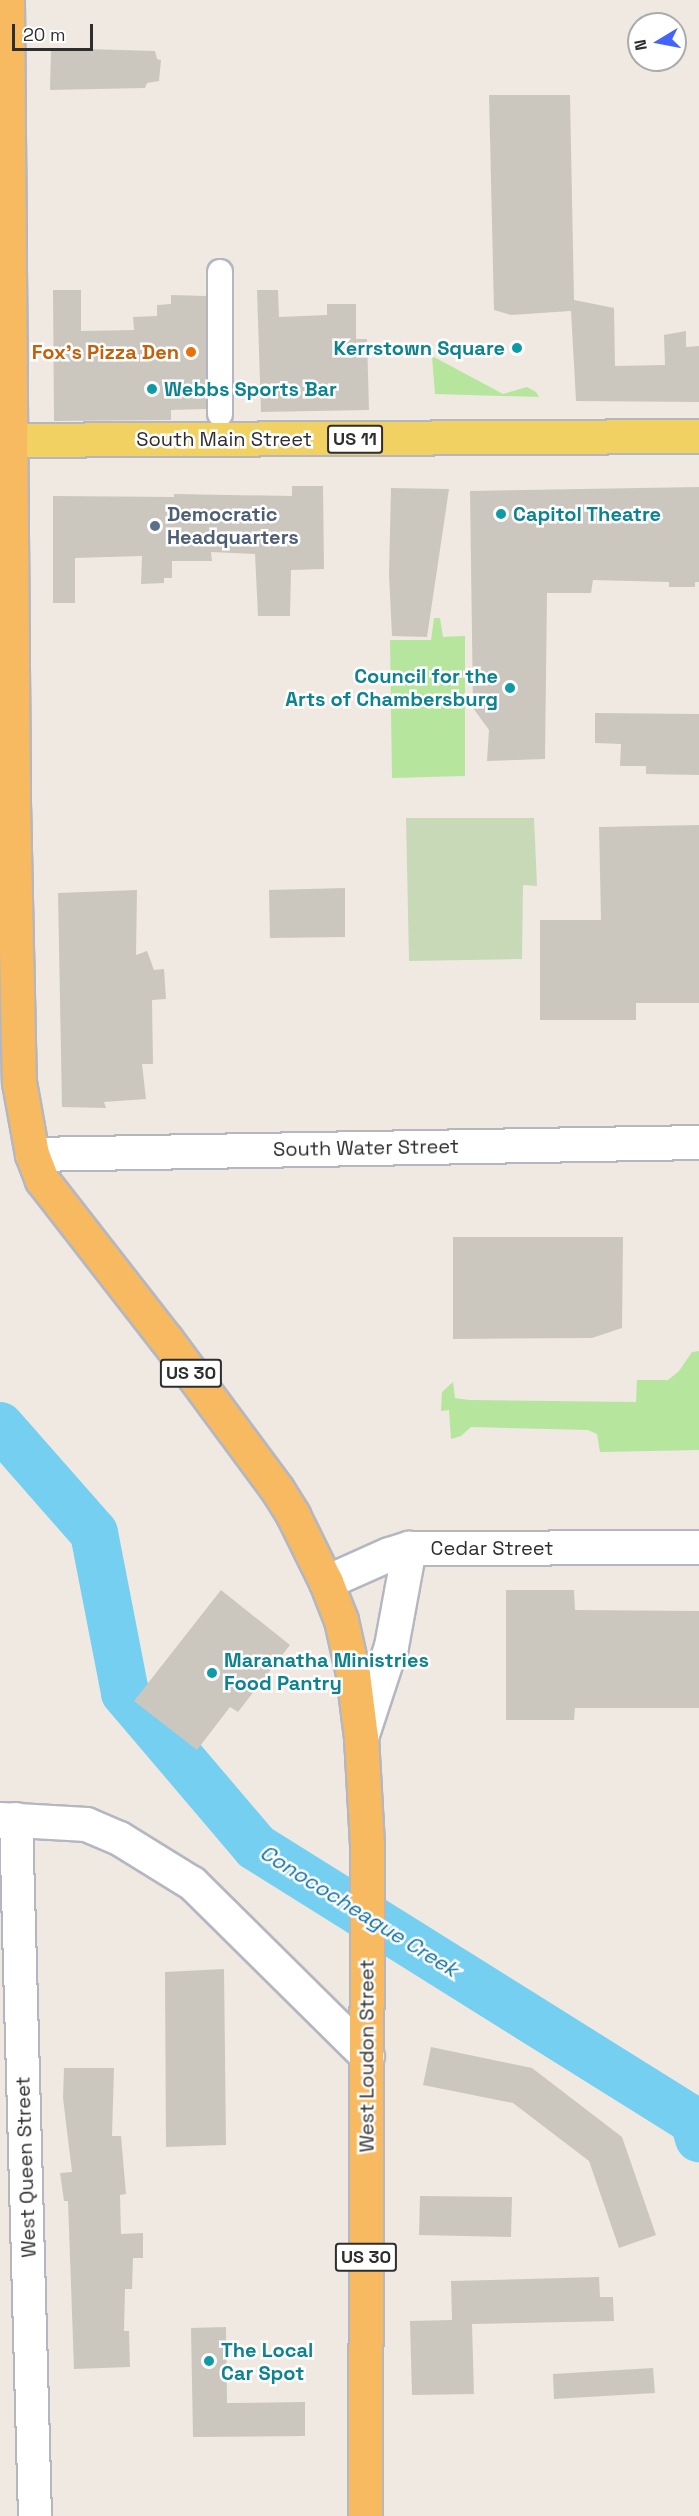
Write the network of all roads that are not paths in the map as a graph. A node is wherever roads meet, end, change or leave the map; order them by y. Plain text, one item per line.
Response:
1 (7, 0) edge
2 (220, 272) dead end
3 (220, 414) dead end
4 (699, 436) edge
5 (6, 440) edge
6 (699, 1142) edge
7 (32, 1154) junction
8 (699, 1547) edge
9 (409, 1548) junction
10 (326, 1582) junction
11 (361, 1737) junction
12 (8, 1819) edge
13 (367, 2056) junction
14 (35, 2516) edge
15 (365, 2516) edge

1 - 5 highway, US 30
2 - 3 street
4 - 5 main road, South Main Street / US 11
5 - 7 highway, US 30
6 - 7 street, South Water Street
7 - 10 highway, West Loudon Street / US 30
8 - 9 street, Cedar Street
9 - 10 street
9 - 11 street, Cedar Street
10 - 11 highway, West Loudon Street / US 30
11 - 13 highway, West Loudon Street / US 30
12 - 13 street
12 - 14 street, West Queen Street
13 - 15 highway, West Loudon Street / US 30

